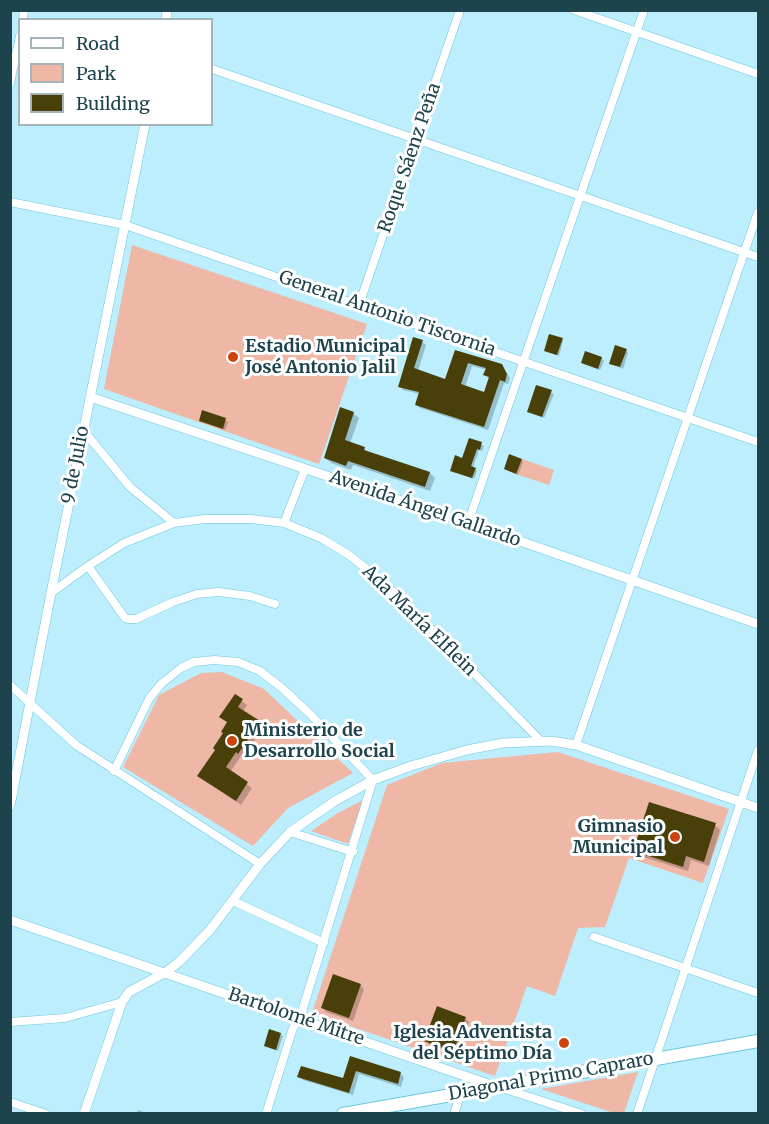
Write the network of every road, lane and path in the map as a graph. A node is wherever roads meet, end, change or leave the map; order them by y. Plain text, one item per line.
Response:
1 (460, 10) edge
2 (574, 10) edge
3 (644, 10) edge
4 (636, 32) junction
5 (18, 45) edge
6 (213, 69) edge
7 (759, 74) edge
8 (10, 83) edge
9 (145, 126) edge
10 (416, 140) junction
11 (580, 196) junction
12 (10, 202) edge
13 (759, 212) edge
14 (125, 225) junction
15 (745, 252) junction
16 (759, 257) edge
17 (359, 305) junction
18 (524, 361) junction
19 (90, 397) junction
20 (688, 417) junction
21 (83, 430) junction
22 (759, 442) edge
23 (305, 469) junction
24 (174, 523) junction
25 (284, 523) junction
26 (468, 523) junction
27 (88, 566) junction
28 (633, 580) junction
29 (51, 593) junction
30 (275, 604) dead end
31 (759, 624) edge
32 (10, 685) edge
33 (30, 703) junction
34 (541, 741) junction
35 (576, 745) junction
36 (759, 750) edge
37 (114, 771) junction
38 (373, 780) junction
39 (741, 802) junction
40 (10, 806) edge
41 (759, 808) edge
42 (290, 832) junction
43 (353, 852) junction
44 (260, 864) junction
45 (232, 901) junction
46 (10, 920) edge
47 (594, 937) dead end
48 (324, 942) junction
49 (685, 968) junction
50 (166, 972) junction
51 (759, 993) edge
52 (122, 1002) junction
53 (300, 1018) junction
54 (10, 1022) edge
55 (759, 1041) edge
56 (656, 1059) junction
57 (497, 1086) junction
58 (461, 1093) junction
59 (10, 1102) edge
60 (46, 1113) edge
61 (84, 1113) edge
62 (266, 1113) edge
63 (343, 1113) edge
64 (454, 1113) edge
65 (582, 1113) edge
66 (637, 1113) edge

1 - 10 street, Roque Sáenz Peña
2 - 4 street
3 - 4 street
4 - 7 street
4 - 11 street
5 - 8 street
6 - 10 street
9 - 14 street, 9 de Julio
10 - 11 street
10 - 17 street, Roque Sáenz Peña
11 - 15 street
11 - 18 street
12 - 14 street, General Antonio Tiscornia
13 - 15 street
14 - 17 street, General Antonio Tiscornia
14 - 19 street, 9 de Julio
15 - 16 street
15 - 20 street
17 - 18 street, General Antonio Tiscornia
18 - 20 street, General Antonio Tiscornia
18 - 26 street
19 - 21 street, 9 de Julio
19 - 23 street, Avenida Ángel Gallardo
20 - 22 street, General Antonio Tiscornia
20 - 28 street
21 - 24 street
21 - 29 street, 9 de Julio
23 - 25 street
23 - 26 street, Avenida Ángel Gallardo
24 - 25 street, Ada María Elflein
24 - 27 street, Ada María Elflein
25 - 34 street, Ada María Elflein
26 - 28 street, Avenida Ángel Gallardo
27 - 29 street, Ada María Elflein
27 - 30 street
28 - 31 street, Avenida Ángel Gallardo
28 - 35 street
29 - 33 street, 9 de Julio
32 - 33 street
33 - 37 street
33 - 40 street, 9 de Julio
34 - 35 street
34 - 38 street
35 - 39 street
36 - 39 street
37 - 38 street
37 - 44 street
38 - 42 street
38 - 43 street
39 - 41 street
39 - 49 street
42 - 43 street
42 - 44 street
43 - 48 street
44 - 45 street
45 - 48 street
45 - 50 street
46 - 50 street, Bartolomé Mitre
47 - 49 street
48 - 53 street
49 - 51 street
49 - 56 street
50 - 52 street
50 - 53 street, Bartolomé Mitre
52 - 54 street
52 - 61 street
53 - 57 street, Bartolomé Mitre
53 - 62 street
55 - 56 main road, Diagonal Primo Capraro
56 - 57 main road, Diagonal Primo Capraro
56 - 66 street
57 - 58 main road, Diagonal Primo Capraro
57 - 65 street, Bartolomé Mitre
58 - 63 main road, Diagonal Primo Capraro
58 - 64 street
59 - 60 street

